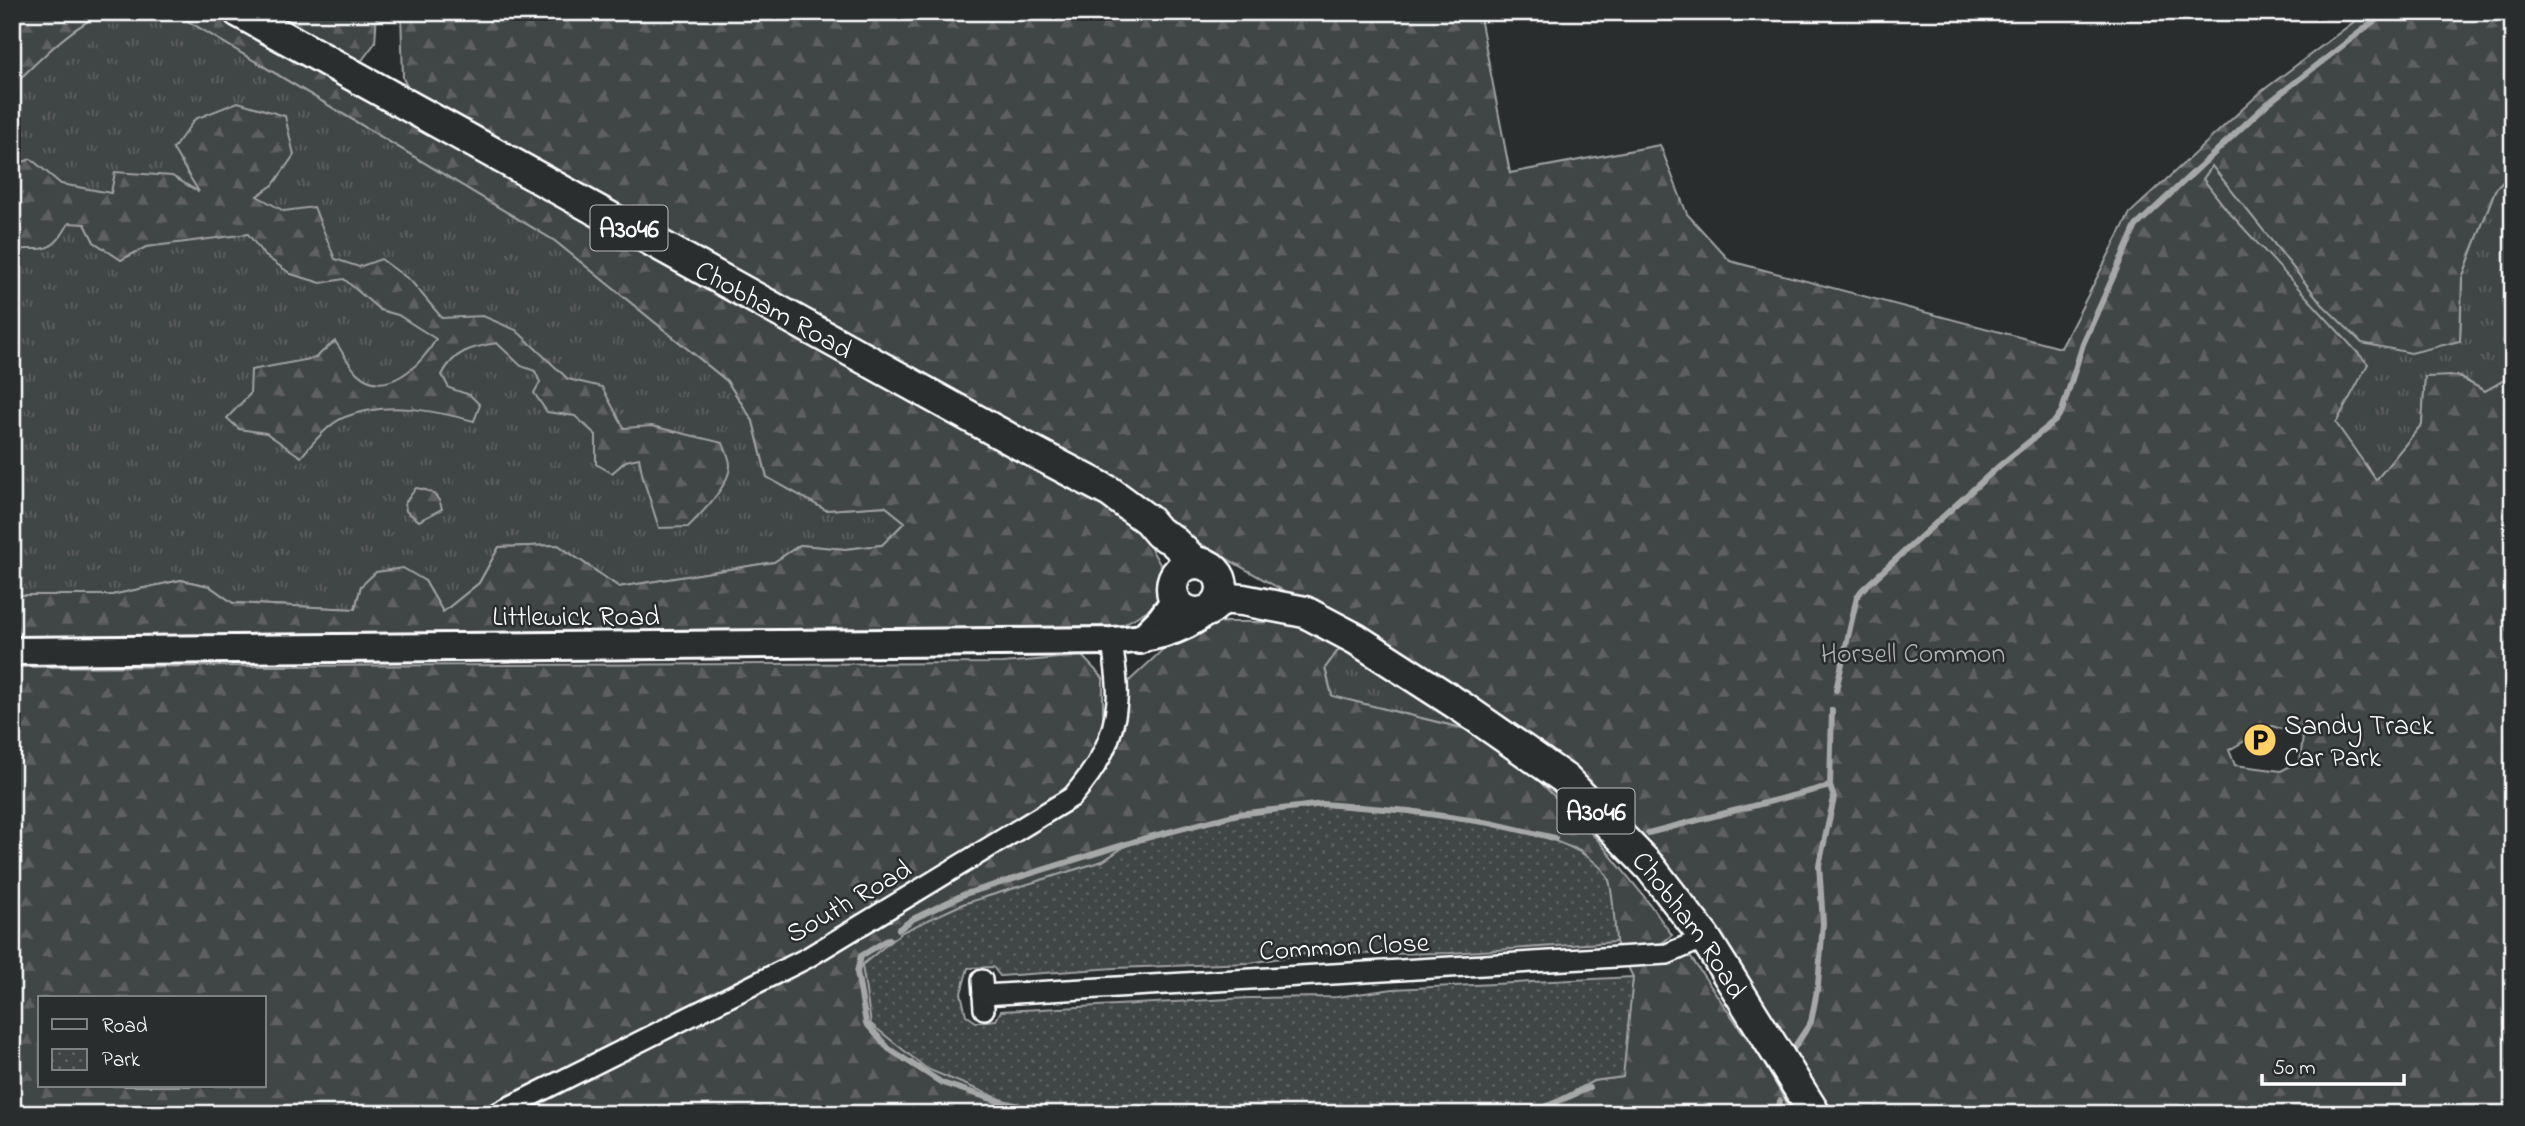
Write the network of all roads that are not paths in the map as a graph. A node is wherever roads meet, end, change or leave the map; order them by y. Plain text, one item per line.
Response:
1 (239, 12) edge
2 (1198, 588) junction
3 (1112, 641) junction
4 (12, 651) edge
5 (1705, 938) junction
6 (983, 995) dead end
7 (495, 1114) edge
8 (1815, 1114) edge

1 - 2 main road, Chobham Road / A3046
2 - 3 street, Littlewick Road
2 - 5 main road, Chobham Road / A3046
3 - 4 street, Littlewick Road
3 - 7 street, South Road
5 - 6 street, Common Close
5 - 8 main road, Chobham Road / A3046

